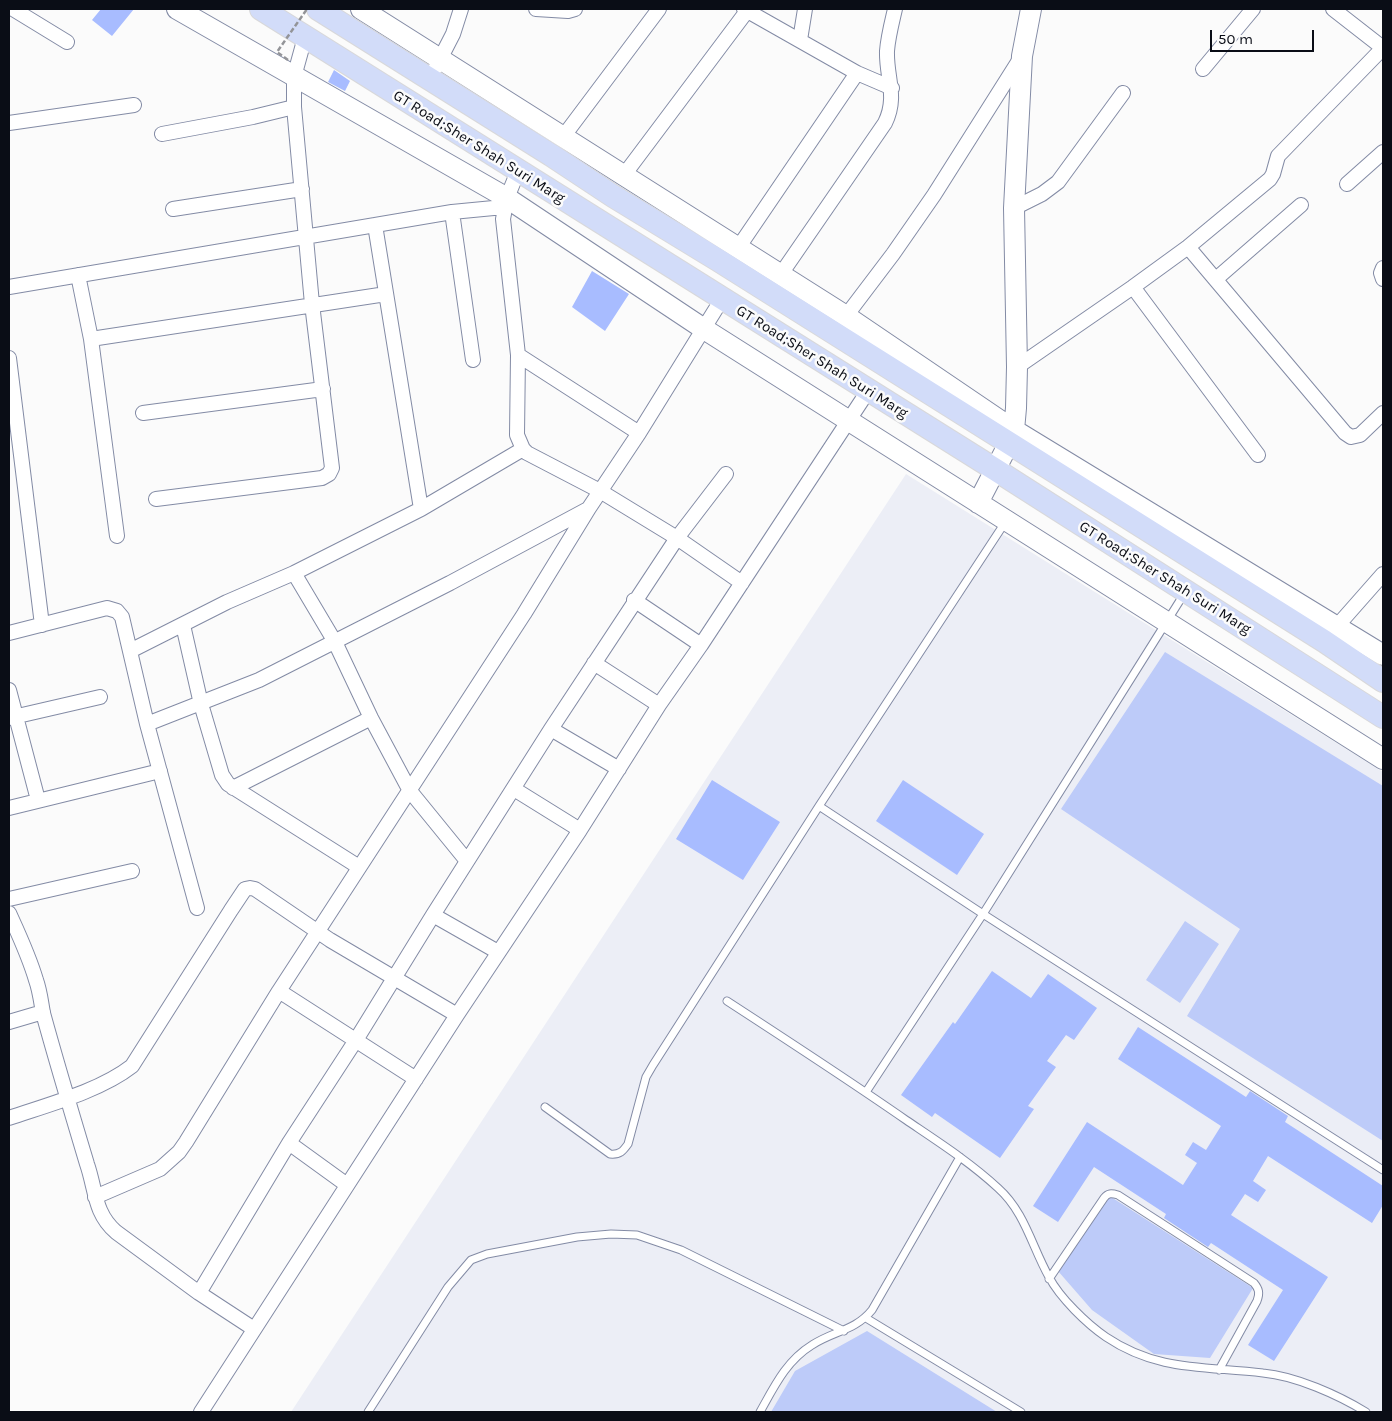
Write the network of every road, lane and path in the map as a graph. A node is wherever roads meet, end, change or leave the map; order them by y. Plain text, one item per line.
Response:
1 (13, 9) edge
2 (177, 9) edge
3 (261, 9) edge
4 (306, 9) edge
5 (318, 9) edge
6 (361, 9) edge
7 (461, 9) edge
8 (536, 9) edge
9 (574, 9) edge
10 (660, 9) edge
11 (805, 9) edge
12 (895, 9) edge
13 (1031, 9) edge
14 (1253, 9) edge
15 (1333, 9) edge
16 (746, 10) edge
17 (305, 37) junction
18 (800, 40) junction
19 (67, 42) dead end
20 (1383, 48) edge
21 (1022, 56) junction
22 (441, 59) junction
23 (291, 68) junction
24 (1203, 70) dead end
25 (857, 73) junction
26 (429, 78) junction
27 (892, 88) junction
28 (1123, 93) dead end
29 (134, 105) dead end
30 (294, 107) junction
31 (9, 123) edge
32 (162, 134) dead end
33 (563, 137) junction
34 (1383, 152) edge
35 (518, 171) junction
36 (624, 175) junction
37 (1347, 184) dead end
38 (302, 188) junction
39 (505, 202) junction
40 (1300, 205) dead end
41 (1014, 208) junction
42 (173, 209) dead end
43 (452, 212) junction
44 (374, 225) junction
45 (306, 237) junction
46 (1188, 247) junction
47 (738, 248) junction
48 (1383, 268) edge
49 (781, 274) junction
50 (78, 275) junction
51 (1216, 279) junction
52 (1383, 280) edge
53 (9, 287) edge
54 (1133, 287) junction
55 (386, 294) junction
56 (722, 299) junction
57 (312, 304) junction
58 (846, 316) junction
59 (704, 329) junction
60 (91, 339) junction
61 (518, 355) junction
62 (9, 358) edge
63 (473, 360) dead end
64 (1017, 368) junction
65 (324, 389) junction
66 (868, 391) junction
67 (1383, 412) edge
68 (143, 413) dead end
69 (849, 421) junction
70 (639, 433) junction
71 (1012, 436) junction
72 (522, 449) junction
73 (1258, 455) dead end
74 (996, 470) junction
75 (726, 474) dead end
76 (600, 491) junction
77 (156, 499) dead end
78 (978, 503) junction
79 (589, 508) junction
80 (421, 509) junction
81 (1006, 521) junction
82 (117, 536) dead end
83 (677, 538) junction
84 (294, 573) junction
85 (1383, 574) edge
86 (742, 583) junction
87 (1186, 591) junction
88 (634, 600) junction
89 (1166, 622) junction
90 (42, 625) junction
91 (183, 625) junction
92 (9, 633) edge
93 (1330, 634) junction
94 (335, 642) junction
95 (700, 645) junction
96 (130, 650) junction
97 (1383, 655) edge
98 (594, 663) junction
99 (1383, 681) edge
100 (9, 690) edge
101 (100, 697) dead end
102 (201, 704) junction
103 (658, 705) junction
104 (1383, 716) edge
105 (12, 718) edge
106 (371, 718) junction
107 (148, 724) junction
108 (551, 729) junction
109 (1383, 759) edge
110 (619, 769) junction
111 (160, 771) junction
112 (233, 788) junction
113 (514, 789) junction
114 (410, 790) junction
115 (38, 800) junction
116 (819, 806) junction
117 (9, 808) edge
118 (580, 830) junction
119 (467, 861) junction
120 (359, 867) junction
121 (132, 871) dead end
122 (9, 899) edge
123 (197, 908) dead end
124 (9, 913) edge
125 (983, 914) junction
126 (433, 915) junction
127 (318, 932) junction
128 (498, 952) junction
129 (395, 978) junction
130 (279, 992) junction
131 (727, 1001) dead end
132 (43, 1012) junction
133 (457, 1015) junction
134 (9, 1022) edge
135 (356, 1040) junction
136 (416, 1079) junction
137 (866, 1092) junction
138 (67, 1099) junction
139 (545, 1107) dead end
140 (9, 1118) edge
141 (289, 1144) junction
142 (960, 1157) junction
143 (1383, 1170) edge
144 (347, 1185) junction
145 (95, 1197) junction
146 (1049, 1279) junction
147 (199, 1293) junction
148 (866, 1318) junction
149 (254, 1329) junction
150 (844, 1330) junction
151 (1219, 1370) junction
152 (1356, 1410) edge
153 (202, 1412) edge
154 (368, 1412) edge
155 (760, 1412) edge
156 (1020, 1412) edge
157 (1366, 1412) edge

1 - 19 street
2 - 23 main road
3 - 17 main road, GT Road;Sher Shah Suri Marg
4 - 23 path, bridge
5 - 26 main road, GT Road;Sher Shah Suri Marg
6 - 22 main road
7 - 22 street
8 - 9 street
10 - 33 street
11 - 18 street
12 - 27 street
13 - 21 main road
14 - 24 street
15 - 20 street
16 - 18 street
16 - 36 street
17 - 23 street
17 - 35 main road, GT Road;Sher Shah Suri Marg
18 - 25 street
20 - 46 street
21 - 41 main road
21 - 58 street
22 - 26 street
22 - 33 main road
23 - 30 street
23 - 39 main road
25 - 27 street
25 - 47 street
26 - 71 main road, GT Road;Sher Shah Suri Marg
27 - 49 street
28 - 41 street
29 - 31 street
30 - 32 street
30 - 38 street
33 - 36 main road
34 - 37 street
35 - 39 street
35 - 56 main road, GT Road;Sher Shah Suri Marg
36 - 47 main road
38 - 42 street
38 - 45 street
39 - 43 street
39 - 59 main road
39 - 61 street
40 - 51 street
41 - 64 main road
43 - 44 street
43 - 63 street
44 - 45 street
44 - 55 street
45 - 50 street
45 - 57 street
46 - 51 street
46 - 54 street
47 - 49 main road
48 - 52 street
49 - 58 main road
50 - 53 street
50 - 60 street
51 - 67 street
54 - 64 street
54 - 73 street
55 - 57 street
55 - 80 street
56 - 59 street
56 - 66 main road, GT Road;Sher Shah Suri Marg
57 - 60 street
57 - 65 street
58 - 71 main road
59 - 69 main road
59 - 70 street
60 - 82 street
61 - 70 street
61 - 72 street
62 - 90 street
64 - 71 main road
65 - 68 street
65 - 77 street
66 - 69 street
66 - 74 main road, GT Road;Sher Shah Suri Marg
69 - 78 main road
69 - 86 street
70 - 76 street
71 - 74 main road
71 - 93 main road, GT Road;Sher Shah Suri Marg
72 - 76 street
72 - 80 street
74 - 78 main road
74 - 87 main road, GT Road;Sher Shah Suri Marg
75 - 83 street
76 - 79 street
76 - 83 street
78 - 81 main road
79 - 94 street
79 - 114 street
80 - 84 street
81 - 89 main road
81 - 116 lane
83 - 86 street
83 - 88 street
84 - 91 street
84 - 94 street
85 - 93 street
86 - 95 street
87 - 89 lane
87 - 104 main road, GT Road;Sher Shah Suri Marg
88 - 95 street
88 - 98 street
89 - 109 main road
89 - 125 lane
90 - 92 street
90 - 96 street
91 - 96 street
91 - 102 street
93 - 97 main road
93 - 99 main road, GT Road;Sher Shah Suri Marg
94 - 102 street
94 - 106 street
95 - 103 street
96 - 107 street
98 - 103 street
98 - 108 street
100 - 105 street
101 - 105 street
102 - 107 street
102 - 112 street
103 - 110 street
105 - 115 street
106 - 112 street
106 - 114 street
107 - 111 street
108 - 110 street
108 - 113 street
110 - 118 street
111 - 115 street
111 - 123 street
112 - 120 street
113 - 118 street
113 - 119 street
114 - 119 street
114 - 120 street
115 - 117 street
116 - 125 lane
116 - 139 lane
118 - 128 street
119 - 126 street
120 - 127 street
121 - 122 street
124 - 132 street
125 - 137 lane
125 - 143 lane
126 - 128 street
126 - 129 street
127 - 129 street
127 - 130 street
127 - 138 street
128 - 133 street
129 - 133 street
129 - 135 street
130 - 135 street
130 - 145 street
131 - 137 lane
132 - 134 street
132 - 138 street
133 - 136 street
135 - 136 street
135 - 141 street
136 - 144 street
137 - 142 lane
138 - 140 street
138 - 145 street
141 - 144 street
141 - 147 street
142 - 146 lane
142 - 148 lane
144 - 149 street
145 - 147 street
146 - 151 lane
146 - 151 lane
147 - 149 street
148 - 150 lane
148 - 156 lane
149 - 153 street
150 - 154 lane
150 - 155 lane
151 - 152 lane
152 - 157 lane

